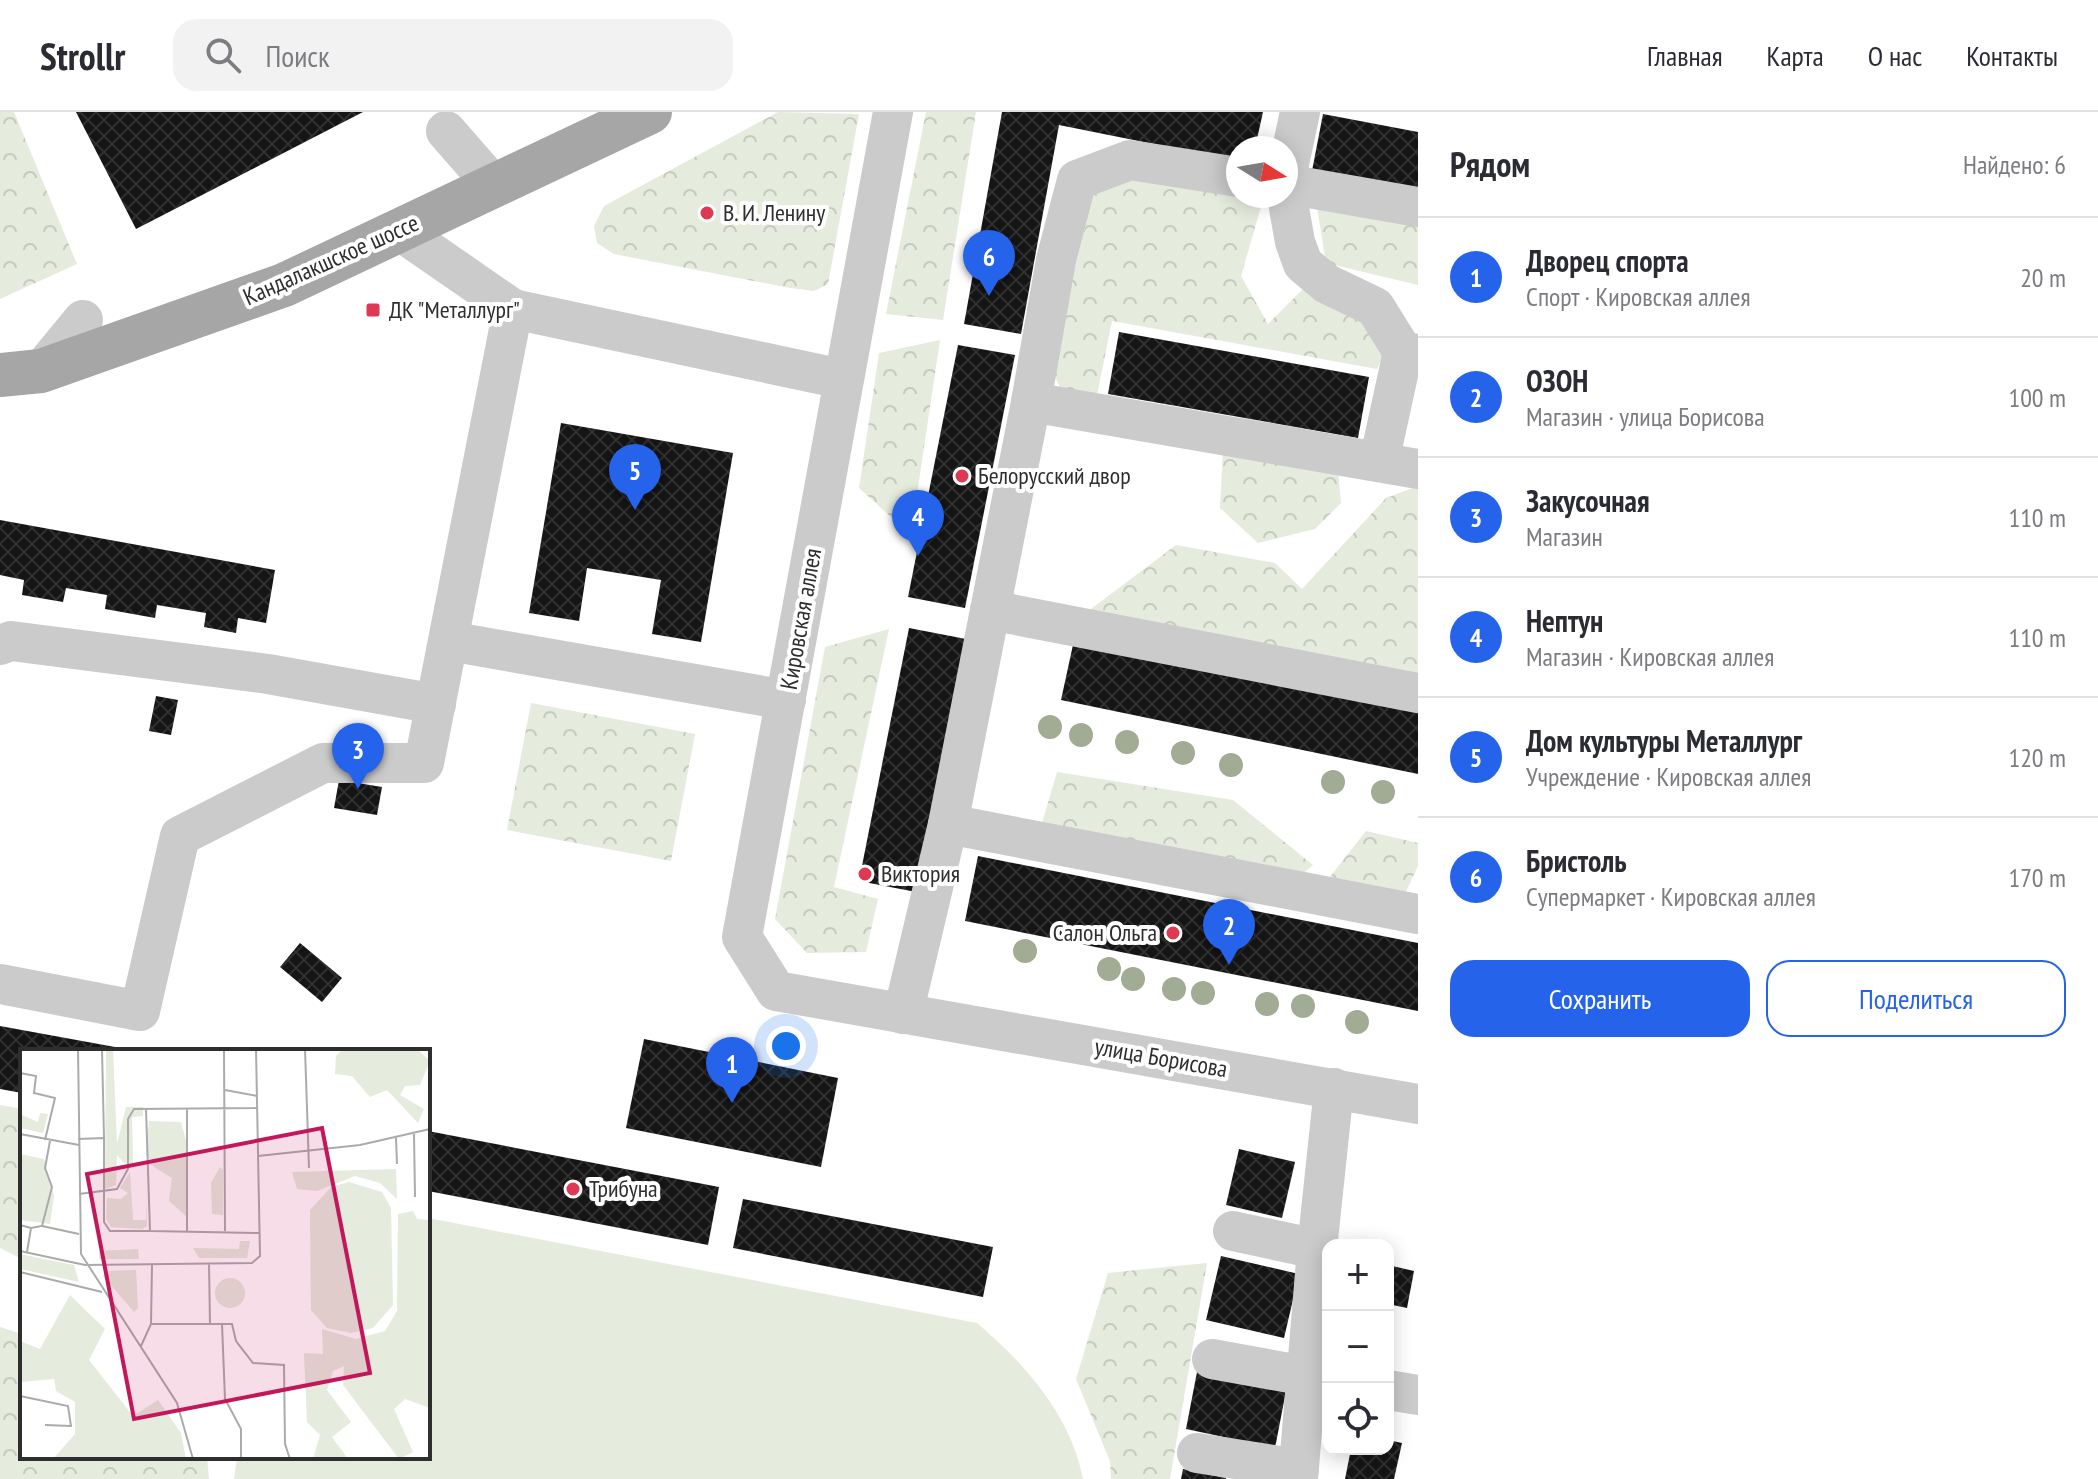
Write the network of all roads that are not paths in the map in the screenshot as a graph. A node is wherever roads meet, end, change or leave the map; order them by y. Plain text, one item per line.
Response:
1 (650, 112) edge
2 (893, 112) edge
3 (1300, 112) edge
4 (446, 131) dead end
5 (1295, 136) edge
6 (1226, 175) edge
7 (1298, 183) edge
8 (494, 186) junction
9 (1418, 207) edge
10 (1289, 208) edge
11 (400, 231) junction
12 (513, 309) junction
13 (83, 320) dead end
14 (1410, 353) edge
15 (21, 373) edge
16 (842, 379) junction
17 (1031, 402) junction
18 (1379, 462) junction
19 (1418, 469) edge
20 (990, 610) junction
21 (449, 641) junction
22 (0, 645) edge
23 (1418, 693) edge
24 (786, 700) junction
25 (436, 704) junction
26 (948, 824) junction
27 (1418, 914) edge
28 (0, 984) edge
29 (903, 1014) junction
30 (1334, 1088) junction
31 (1418, 1104) edge
32 (1233, 1231) dead end
33 (1317, 1249) junction
34 (1212, 1359) dead end
35 (1317, 1379) edge
36 (1394, 1391) edge
37 (1418, 1395) edge
38 (1197, 1453) dead end
39 (1298, 1474) edge

1 - 8 main road, Кандалакшское шоссе
2 - 16 street, Кировская аллея
3 - 5 street
4 - 8 street
6 - 17 street
7 - 9 street
8 - 11 main road, Кандалакшское шоссе
10 - 14 street
11 - 12 street
11 - 15 main road, Кандалакшское шоссе
12 - 16 street
12 - 21 street
13 - 15 street
14 - 18 street
16 - 24 street, Кировская аллея
17 - 18 street
17 - 20 street
18 - 19 street
20 - 23 street
20 - 26 street
21 - 24 street
21 - 25 street
22 - 25 street
24 - 29 street, Кировская аллея
25 - 28 street
26 - 27 street
26 - 29 street
29 - 30 street, улица Борисова
30 - 31 street, улица Борисова
30 - 33 street
32 - 33 street
33 - 35 street
34 - 35 street
35 - 39 street
36 - 37 street
38 - 39 street

